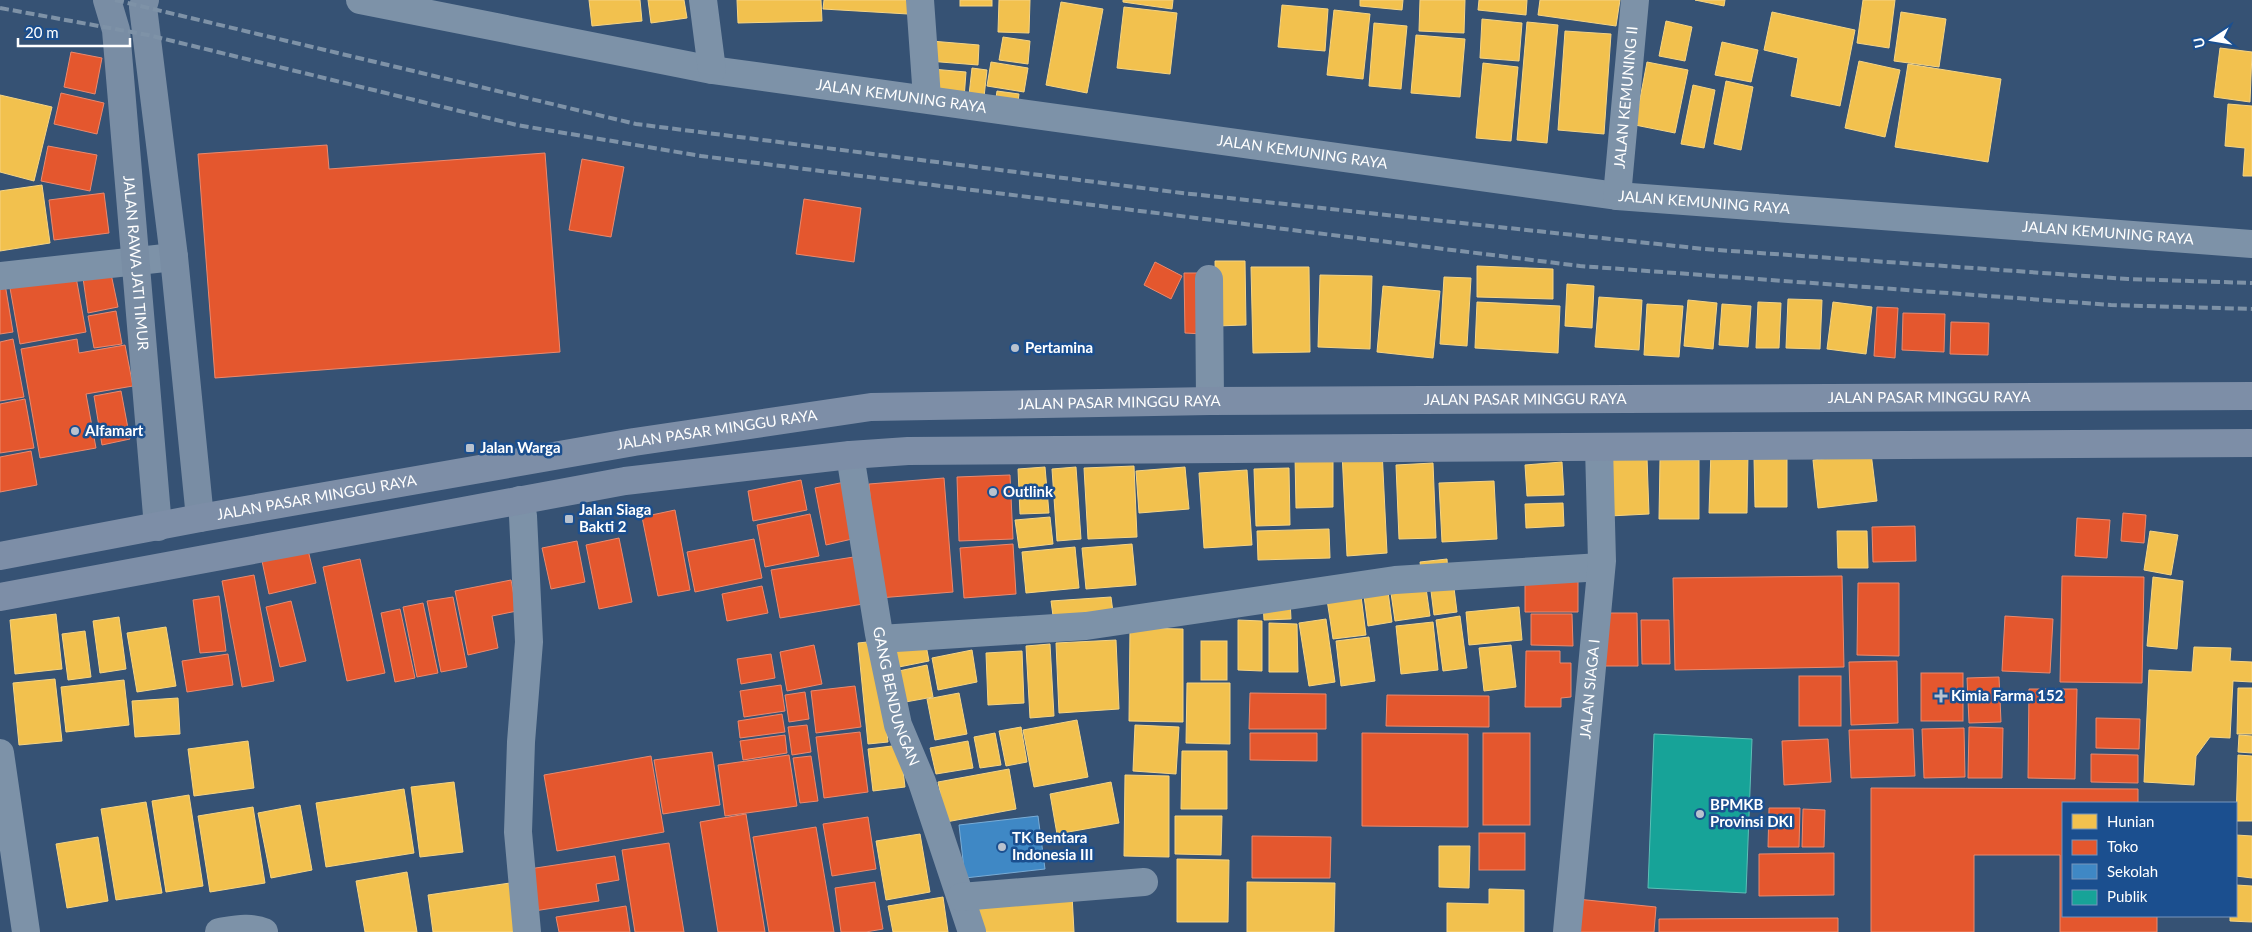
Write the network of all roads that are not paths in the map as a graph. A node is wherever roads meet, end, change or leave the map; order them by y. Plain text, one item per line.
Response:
1 (107, 0) edge
2 (145, 0) edge
3 (360, 0) edge
4 (703, 0) edge
5 (920, 0) edge
6 (1635, 0) edge
7 (712, 70) junction
8 (927, 98) junction
9 (1617, 196) junction
10 (2252, 244) edge
11 (174, 257) junction
12 (136, 261) junction
13 (0, 276) edge
14 (1210, 279) dead end
15 (2252, 396) edge
16 (1210, 401) junction
17 (2252, 443) edge
18 (1600, 448) junction
19 (850, 455) junction
20 (520, 500) junction
21 (200, 518) junction
22 (158, 527) junction
23 (0, 556) edge
24 (1602, 564) junction
25 (0, 597) edge
26 (880, 637) junction
27 (0, 756) edge
28 (1144, 882) dead end
29 (961, 897) junction
30 (26, 932) edge
31 (219, 932) edge
32 (264, 932) edge
33 (527, 932) edge
34 (972, 932) edge
35 (1568, 932) edge

1 - 12 main road, JALAN RAWA JATI TIMUR
2 - 11 main road
3 - 7 street, JALAN KEMUNING RAYA
4 - 7 street
5 - 8 street
6 - 9 street, JALAN KEMUNING II
7 - 8 street, JALAN KEMUNING RAYA
8 - 9 street, JALAN KEMUNING RAYA
9 - 10 street, JALAN KEMUNING RAYA
11 - 12 street
11 - 21 main road
12 - 13 street
12 - 22 main road, JALAN RAWA JATI TIMUR
14 - 16 street
15 - 16 main road, JALAN PASAR MINGGU RAYA
16 - 21 main road, JALAN PASAR MINGGU RAYA
17 - 18 main road
18 - 19 main road
18 - 24 street, JALAN SIAGA I
19 - 20 main road
19 - 26 street, GANG BENDUNGAN
20 - 25 main road
20 - 33 street
21 - 22 main road, JALAN PASAR MINGGU RAYA
22 - 23 main road, JALAN PASAR MINGGU RAYA
24 - 26 street
24 - 35 street, JALAN SIAGA I
26 - 29 street, GANG BENDUNGAN
27 - 30 street
28 - 29 street
29 - 34 street, GANG BENDUNGAN
31 - 32 street

